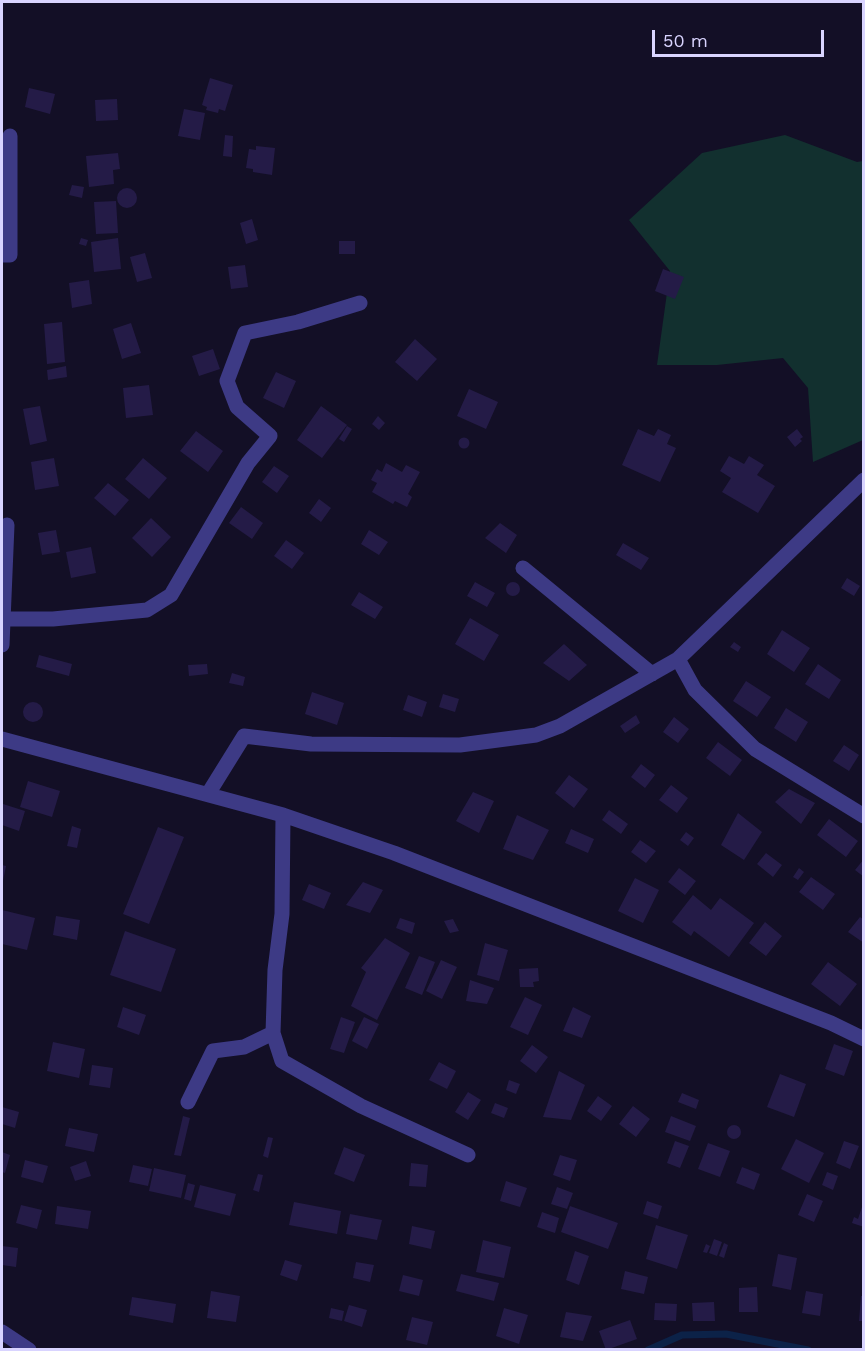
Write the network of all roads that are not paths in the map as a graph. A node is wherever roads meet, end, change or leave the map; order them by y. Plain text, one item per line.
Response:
1 (10, 136) dead end
2 (2, 255) edge
3 (360, 303) dead end
4 (864, 480) edge
5 (7, 525) dead end
6 (523, 568) dead end
7 (4, 619) junction
8 (2, 645) edge
9 (678, 659) junction
10 (652, 674) junction
11 (2, 739) edge
12 (208, 794) junction
13 (283, 815) junction
14 (864, 816) edge
15 (273, 1033) junction
16 (864, 1039) edge
17 (188, 1102) dead end
18 (468, 1155) dead end
19 (2, 1332) edge
20 (29, 1350) edge

1 - 2 street
3 - 7 street
4 - 9 street
5 - 7 street
6 - 10 street
7 - 8 street
9 - 10 street
9 - 14 street
10 - 12 street
11 - 12 street
12 - 13 street
13 - 15 street
13 - 16 street
15 - 17 street
15 - 18 street
19 - 20 street

